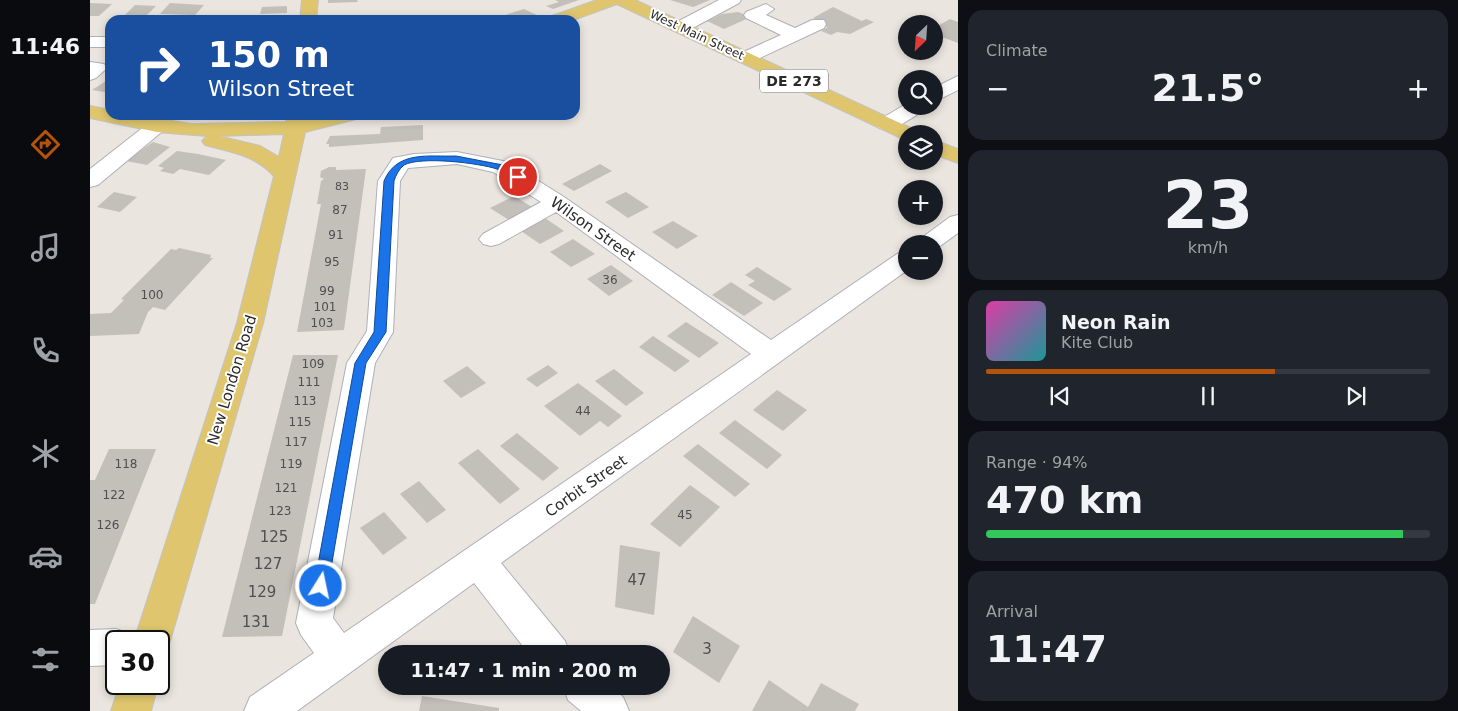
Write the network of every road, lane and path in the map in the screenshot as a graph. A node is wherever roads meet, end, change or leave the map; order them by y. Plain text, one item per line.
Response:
1 (310, 0) edge
2 (612, 0) edge
3 (622, 0) edge
4 (733, 0) edge
5 (766, 9) dead end
6 (308, 15) edge
7 (572, 15) edge
8 (818, 24) dead end
9 (681, 27) junction
10 (795, 34) junction
11 (90, 42) edge
12 (105, 42) edge
13 (745, 58) junction
14 (90, 67) edge
15 (90, 74) edge
16 (958, 82) edge
17 (943, 91) edge
18 (90, 112) edge
19 (105, 115) edge
20 (902, 115) edge
21 (128, 120) edge
22 (311, 120) edge
23 (296, 122) edge
24 (886, 124) junction
25 (157, 126) junction
26 (898, 129) edge
27 (943, 150) edge
28 (958, 157) edge
29 (285, 175) junction
30 (90, 180) edge
31 (556, 203) junction
32 (958, 222) edge
33 (940, 235) edge
34 (491, 239) dead end
35 (898, 265) edge
36 (772, 354) junction
37 (479, 562) junction
38 (155, 630) edge
39 (545, 645) edge
40 (105, 647) edge
41 (90, 648) edge
42 (340, 657) junction
43 (136, 695) edge
44 (592, 695) edge
45 (131, 711) edge
46 (264, 711) edge
47 (609, 711) edge

1 - 6 main road
2 - 7 main road
3 - 9 main road, West Main Street / DE 273
4 - 9 street
5 - 10 street
8 - 10 street
9 - 13 main road, West Main Street / DE 273
10 - 13 street
11 - 12 street
13 - 24 main road, West Main Street / DE 273
14 - 15 street
16 - 17 street
18 - 19 main road
20 - 24 street
21 - 25 main road
22 - 23 main road
23 - 25 main road
23 - 29 main road, New London Road
24 - 26 main road, West Main Street / DE 273
25 - 29 main road
25 - 30 street
27 - 28 main road
29 - 38 main road, New London Road
31 - 34 street
31 - 36 street, Wilson Street
31 - 42 street, Wilson Street
32 - 33 street
35 - 36 street, Corbit Street
36 - 37 street, Corbit Street
37 - 39 street
37 - 42 street, Corbit Street
40 - 41 street
42 - 46 street, Corbit Street
43 - 45 main road
44 - 47 street

